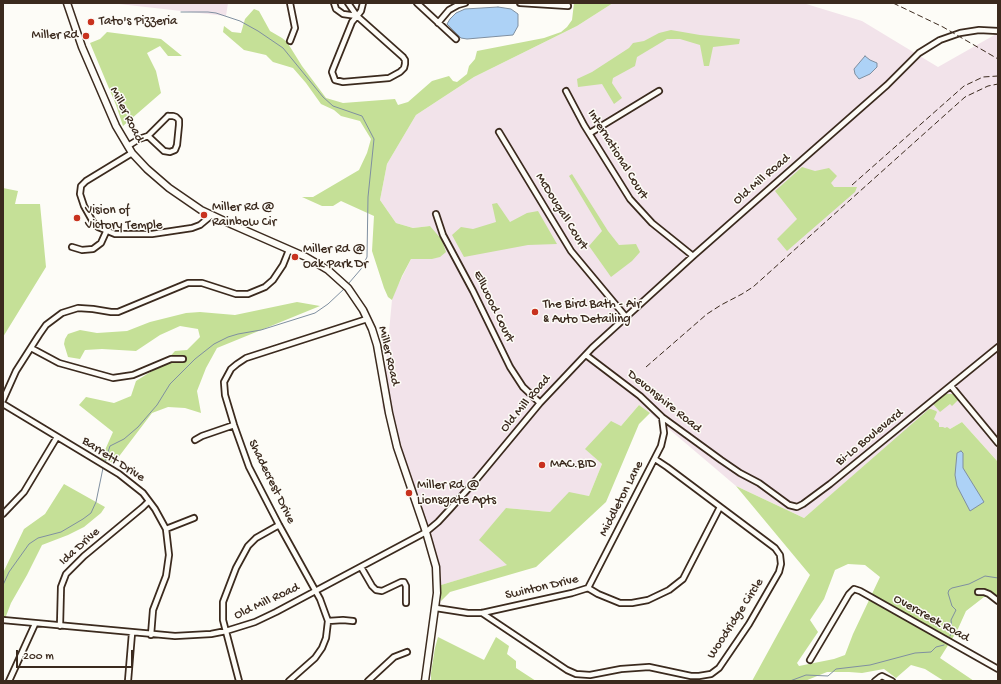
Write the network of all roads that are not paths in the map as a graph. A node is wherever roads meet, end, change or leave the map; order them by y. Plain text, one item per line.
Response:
1 (67, 3) edge
2 (290, 3) edge
3 (334, 3) edge
4 (348, 3) edge
5 (363, 3) edge
6 (417, 3) edge
7 (465, 3) edge
8 (520, 3) edge
9 (568, 6) dead end
10 (357, 16) junction
11 (438, 23) junction
12 (998, 31) edge
13 (456, 40) dead end
14 (290, 41) dead end
15 (566, 91) dead end
16 (659, 91) dead end
17 (499, 132) dead end
18 (590, 133) junction
19 (148, 136) junction
20 (128, 146) junction
21 (132, 153) junction
22 (436, 214) dead end
23 (212, 215) junction
24 (106, 232) junction
25 (72, 247) dead end
26 (289, 250) junction
27 (693, 256) junction
28 (626, 317) junction
29 (368, 319) junction
30 (998, 347) edge
31 (31, 348) junction
32 (586, 354) junction
33 (183, 359) dead end
34 (951, 386) junction
35 (3, 400) edge
36 (540, 403) junction
37 (3, 404) edge
38 (662, 417) junction
39 (234, 425) junction
40 (57, 437) junction
41 (195, 440) dead end
42 (998, 444) edge
43 (655, 459) junction
44 (750, 478) joint
45 (149, 501) junction
46 (720, 507) junction
47 (3, 514) edge
48 (194, 518) dead end
49 (279, 525) junction
50 (166, 529) junction
51 (426, 532) junction
52 (361, 567) junction
53 (588, 588) junction
54 (316, 592) junction
55 (978, 592) dead end
56 (998, 601) edge
57 (406, 602) dead end
58 (436, 608) junction
59 (482, 613) junction
60 (3, 620) edge
61 (328, 621) junction
62 (353, 621) dead end
63 (35, 624) junction
64 (60, 626) junction
65 (226, 631) junction
66 (132, 633) junction
67 (151, 635) junction
68 (407, 652) dead end
69 (810, 660) dead end
70 (998, 668) edge
71 (9, 681) edge
72 (128, 681) edge
73 (239, 681) edge
74 (289, 681) edge
75 (368, 681) edge
76 (425, 681) edge
77 (875, 681) edge
78 (892, 681) edge

1 - 20 street, Miller Road
2 - 14 street
3 - 10 street
4 - 10 street
5 - 10 street
6 - 11 street
7 - 11 street
8 - 9 street
10 - 10 street
11 - 13 street
12 - 27 street, Old Mill Road
15 - 18 street, International Court
16 - 18 street
17 - 28 street, McDougall Court
18 - 27 street, International Court
19 - 19 street
19 - 20 street
20 - 21 street, Miller Road
21 - 23 street, Miller Road
21 - 24 street
22 - 36 street, Ellwood Court
23 - 24 street
23 - 26 street, Miller Road
24 - 25 street
26 - 29 street, Miller Road
26 - 31 street
27 - 28 street, Old Mill Road
28 - 32 street, Old Mill Road
29 - 39 street, Shadecrest Drive
29 - 51 street, Miller Road
30 - 34 street, Bi-Lo Boulevard
31 - 33 street
31 - 35 street
32 - 36 street, Old Mill Road
32 - 38 street, Devonshire Road
34 - 42 street
34 - 44 street, Bi-Lo Boulevard
36 - 51 street, Old Mill Road
37 - 40 street, Barrett Drive
38 - 43 street, Middleton Lane
38 - 44 street, Devonshire Road
39 - 41 street
39 - 49 street, Shadecrest Drive
40 - 45 street, Barrett Drive
40 - 47 street
43 - 46 street, Woodridge Circle
43 - 53 street, Middleton Lane
45 - 50 street, Barrett Drive
45 - 64 street, Ida Drive
46 - 53 street, Swinton Drive
46 - 59 street, Woodridge Circle
48 - 50 street
49 - 54 street, Shadecrest Drive
49 - 65 street
50 - 67 street, Barrett Drive
51 - 52 street, Old Mill Road
51 - 58 street, Miller Road
52 - 54 street, Old Mill Road
52 - 57 street
53 - 59 street, Swinton Drive
54 - 61 street, Shadecrest Drive
54 - 65 street, Old Mill Road
55 - 56 street
58 - 59 street, Swinton Drive
58 - 76 street, Miller Road
60 - 63 street, Old Mill Road
61 - 62 street
61 - 74 street, Shadecrest Drive
63 - 64 street, Old Mill Road
63 - 71 street
64 - 66 street, Old Mill Road
65 - 67 street, Old Mill Road
65 - 73 street
66 - 67 street, Old Mill Road
66 - 72 street
68 - 75 street
69 - 70 street, Overcreek Road
77 - 78 street

